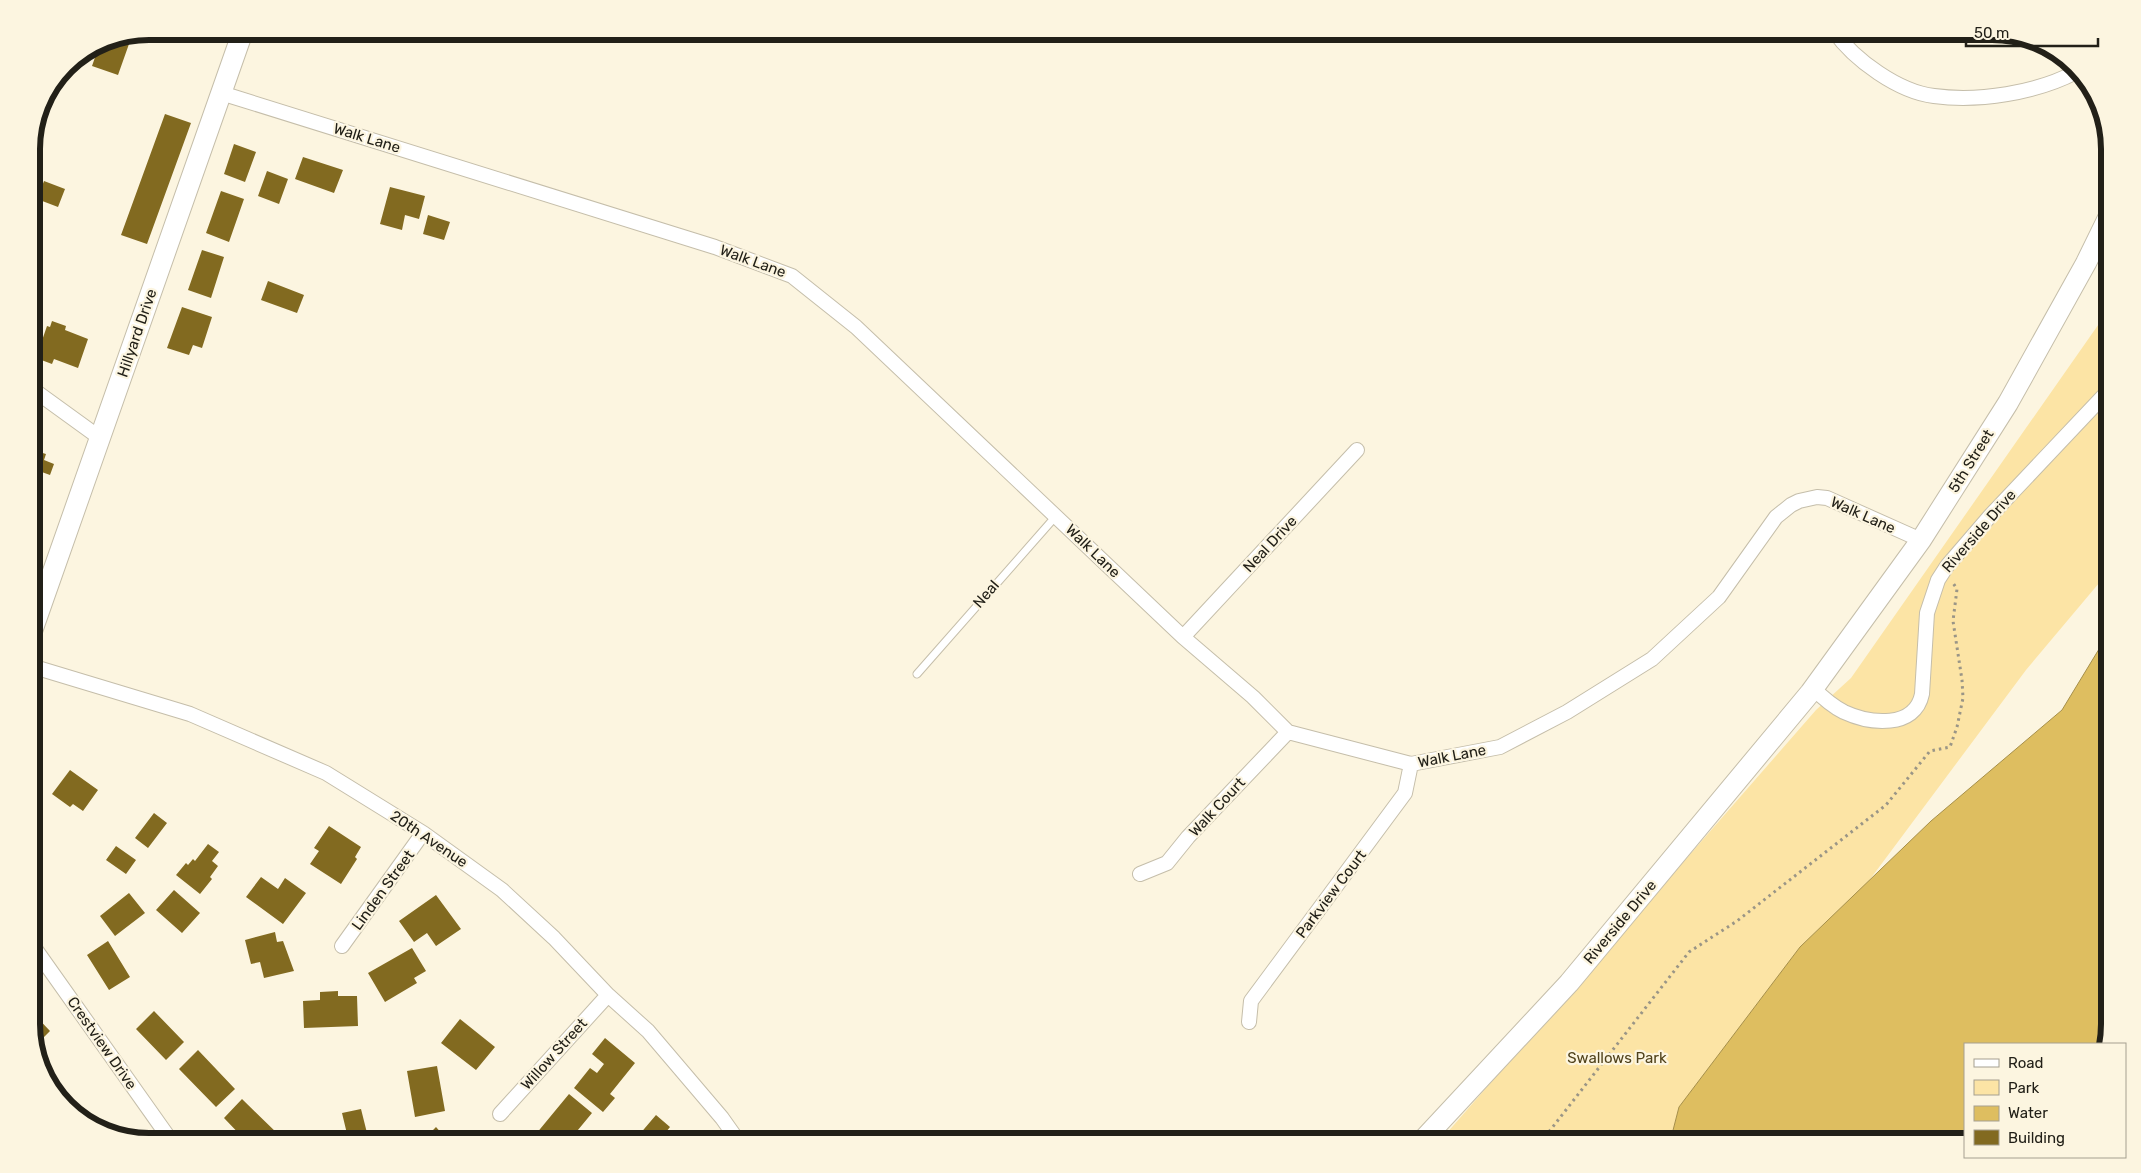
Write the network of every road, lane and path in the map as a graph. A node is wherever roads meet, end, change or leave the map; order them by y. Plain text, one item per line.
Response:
1 (239, 40) edge
2 (1842, 40) edge
3 (2071, 74) edge
4 (221, 93) junction
5 (2101, 233) edge
6 (40, 394) edge
7 (2101, 399) edge
8 (100, 438) junction
9 (1357, 450) dead end
10 (1056, 515) junction
11 (1921, 540) junction
12 (1944, 571) junction
13 (40, 611) edge
14 (1183, 637) junction
15 (40, 668) edge
16 (916, 674) dead end
17 (1811, 690) junction
18 (1288, 732) junction
19 (1411, 764) junction
20 (423, 834) junction
21 (1140, 874) dead end
22 (342, 946) dead end
23 (40, 954) edge
24 (608, 994) junction
25 (1249, 1022) dead end
26 (500, 1114) dead end
27 (166, 1133) edge
28 (733, 1133) edge
29 (1429, 1133) edge
30 (1548, 1133) edge

1 - 4 main road, Hillyard Drive
2 - 3 street
4 - 8 main road, Hillyard Drive
4 - 10 street, Walk Lane
5 - 11 main road, 5th Street
6 - 8 street
7 - 12 street, Riverside Drive
8 - 13 main road, Hillyard Drive
9 - 14 street, Neal Drive
10 - 14 street, Walk Lane
10 - 16 lane, Neal
11 - 17 main road, 5th Street
11 - 19 street, Walk Lane
12 - 17 street, Riverside Drive
12 - 30 path
14 - 18 street, Walk Lane
15 - 20 street, 20th Avenue
17 - 29 main road, Riverside Drive
18 - 19 street, Walk Lane
18 - 21 street, Walk Court
19 - 25 street, Parkview Court
20 - 22 street, Linden Street
20 - 24 street, 20th Avenue
23 - 27 street, Crestview Drive
24 - 26 street, Willow Street
24 - 28 street, 20th Avenue

